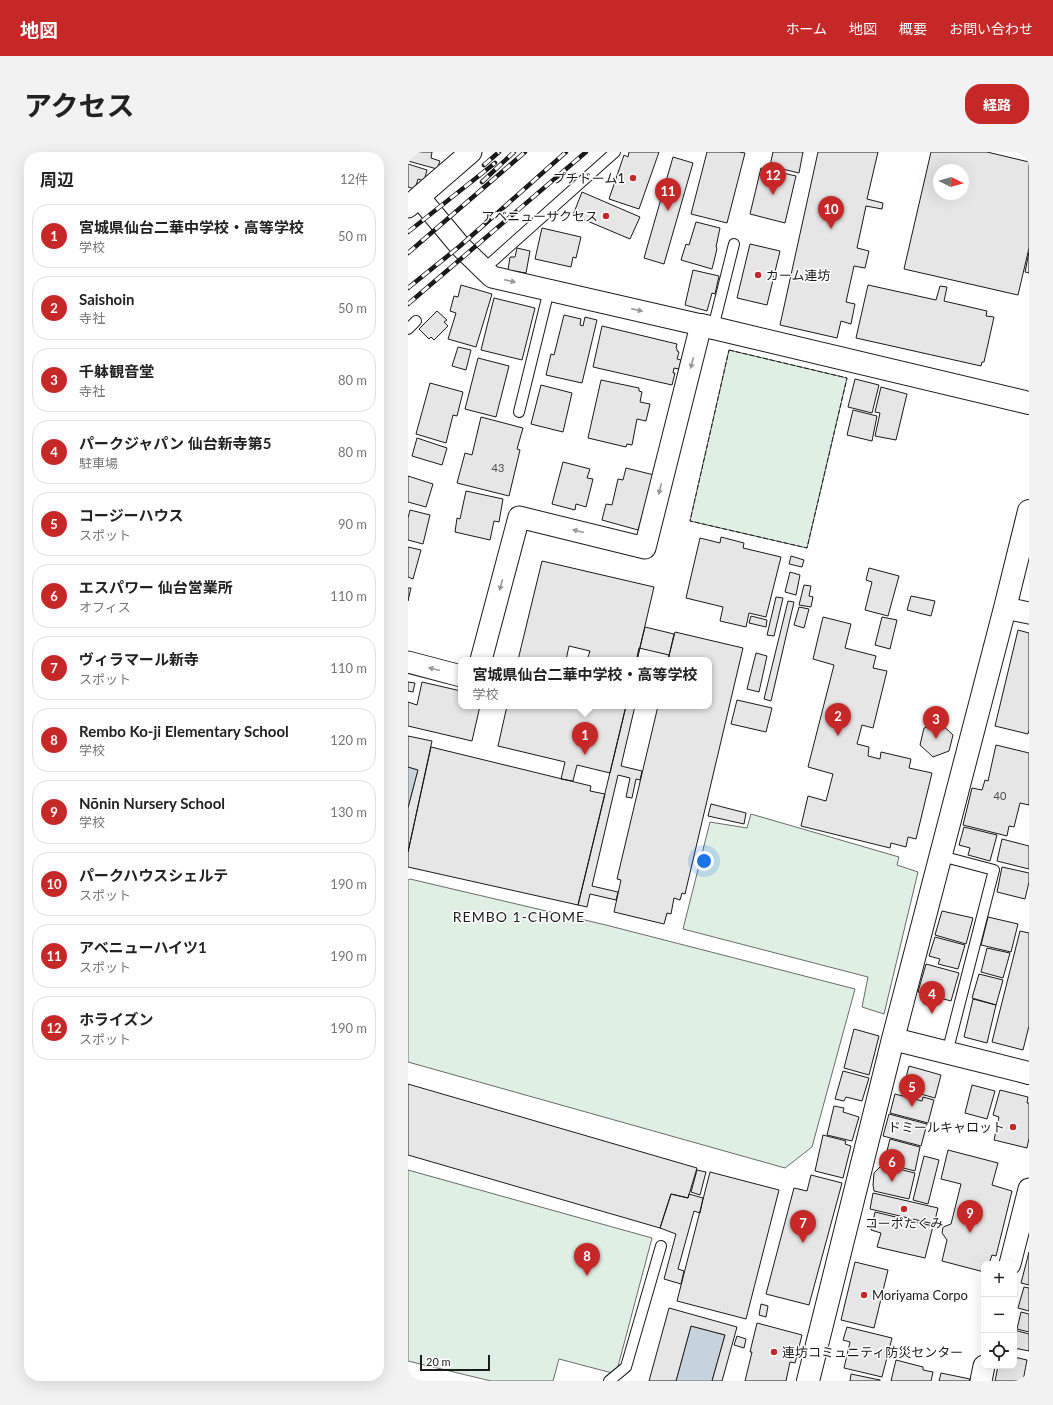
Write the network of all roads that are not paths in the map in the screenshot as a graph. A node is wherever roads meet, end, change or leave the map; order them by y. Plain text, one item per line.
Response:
1 (471, 152) edge
2 (615, 152) edge
3 (413, 202) edge
4 (734, 244) dead end
5 (484, 269) junction
6 (549, 290) junction
7 (416, 322) dead end
8 (707, 327) junction
9 (408, 329) edge
10 (1029, 403) edge
11 (519, 412) dead end
12 (1029, 511) edge
13 (1005, 608) junction
14 (1029, 613) edge
15 (482, 657) edge
16 (408, 662) edge
17 (458, 675) edge
18 (940, 856) junction
19 (893, 1039) junction
20 (947, 1053) junction
21 (1029, 1073) edge
22 (1029, 1189) edge
23 (662, 1246) dead end
24 (1011, 1261) edge
25 (983, 1369) edge
26 (609, 1381) edge
27 (808, 1381) edge
28 (981, 1381) edge

1 - 3 street
2 - 5 lane
3 - 5 street
4 - 8 lane
5 -> 6 street
6 -> 8 street
6 - 11 lane
7 - 9 lane
8 - 10 street
8 -> 15 street
12 - 13 street
13 - 14 street
13 - 18 street
17 -> 16 street
18 - 19 street
18 - 20 lane
19 - 20 street
19 - 27 street
20 - 21 street
22 - 24 street
23 - 26 lane
25 - 28 street

